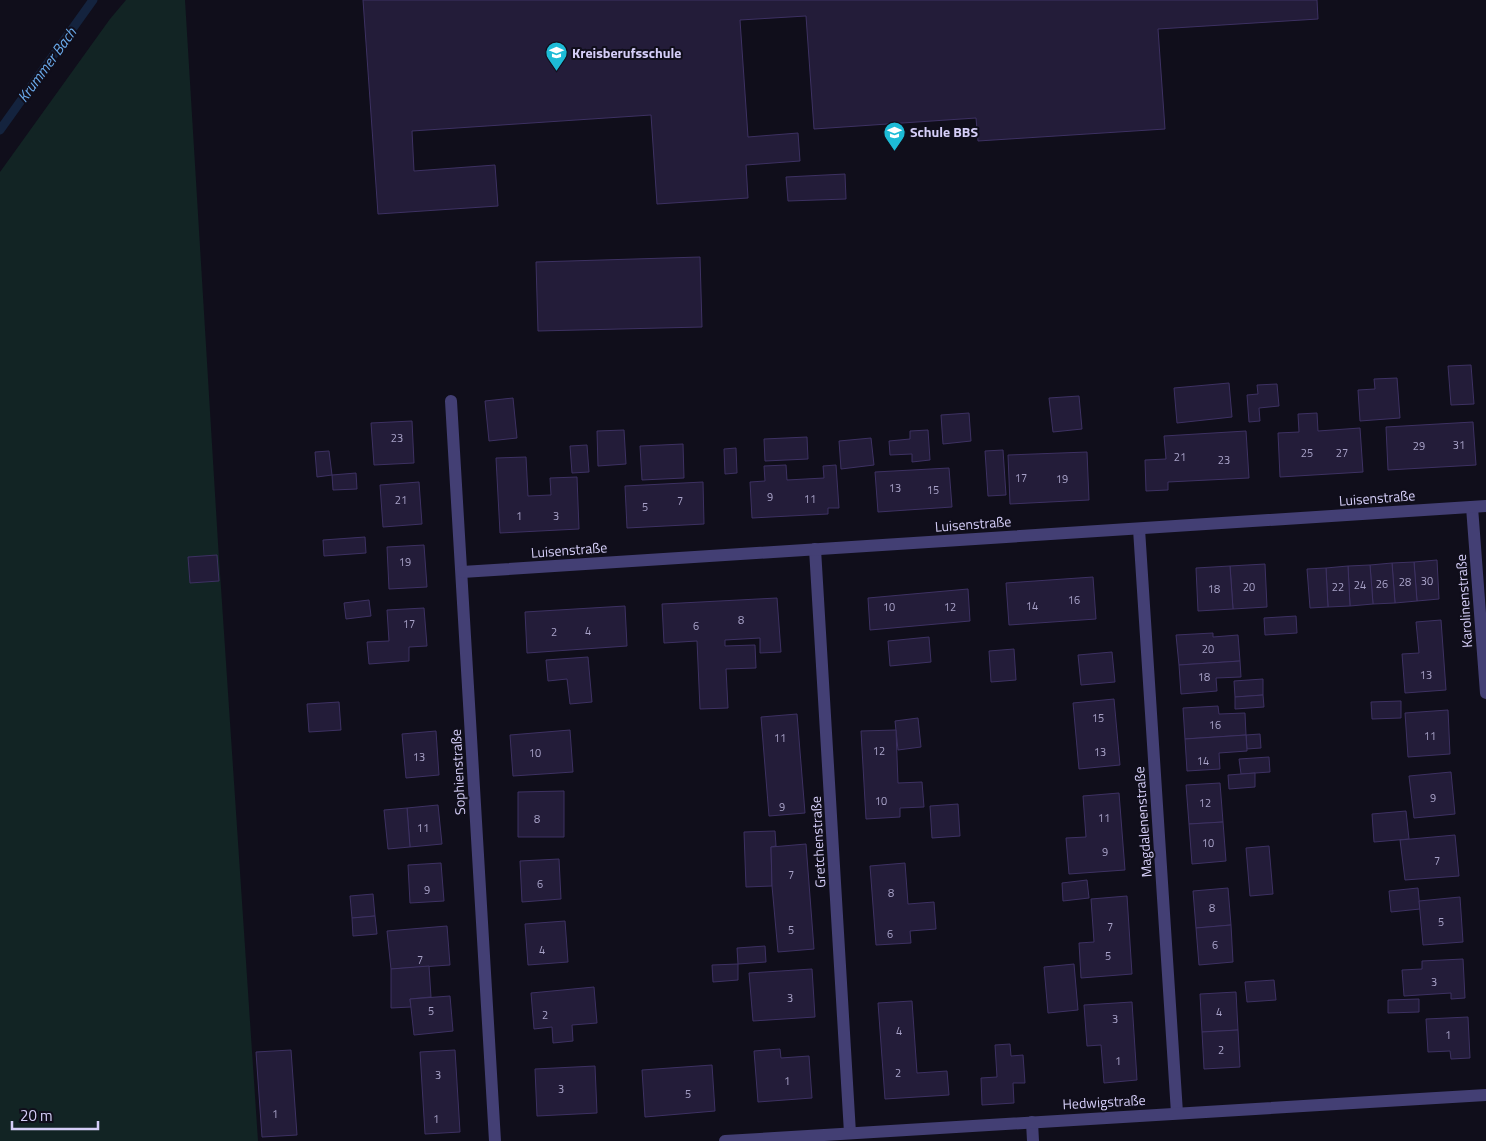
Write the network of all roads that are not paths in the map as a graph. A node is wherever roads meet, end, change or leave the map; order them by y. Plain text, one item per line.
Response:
1 (451, 401) dead end
2 (1486, 506) edge
3 (1472, 507) junction
4 (1139, 528) junction
5 (815, 549) junction
6 (462, 572) junction
7 (1486, 693) edge
8 (1486, 1095) edge
9 (1177, 1113) junction
10 (1032, 1122) junction
11 (850, 1133) junction
12 (494, 1141) edge
13 (724, 1141) edge
14 (1033, 1141) edge

1 - 6 street, Sophienstraße
2 - 3 street, Luisenstraße
3 - 4 street, Luisenstraße
3 - 7 street, Karolinenstraße
4 - 5 street, Luisenstraße
4 - 9 street, Magdalenenstraße
5 - 6 street, Luisenstraße
5 - 11 street, Gretchenstraße
6 - 12 street, Sophienstraße
8 - 9 street, Hedwigstraße
9 - 10 street, Hedwigstraße
10 - 11 street, Hedwigstraße
10 - 14 street
11 - 13 street, Hedwigstraße

